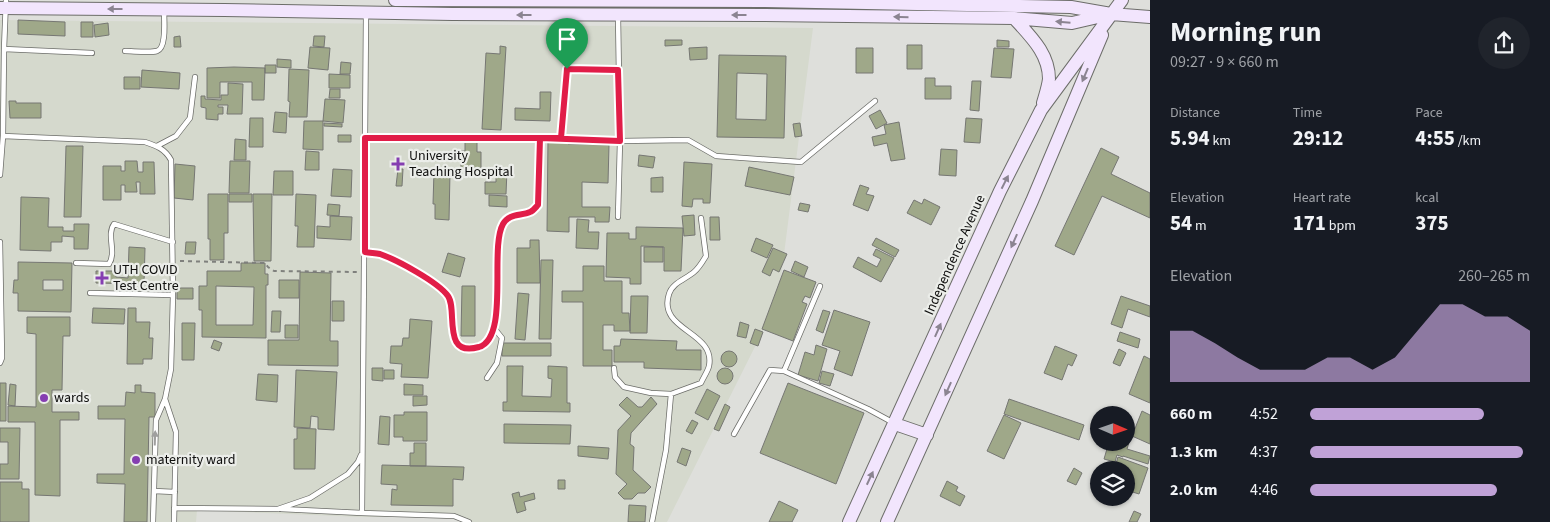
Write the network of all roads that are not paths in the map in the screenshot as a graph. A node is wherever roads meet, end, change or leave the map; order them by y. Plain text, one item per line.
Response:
1 (395, 0) edge
2 (765, 0) edge
3 (1122, 0) edge
4 (618, 1) edge
5 (4, 6) edge
6 (164, 9) junction
7 (366, 13) junction
8 (1111, 14) junction
9 (618, 15) junction
10 (765, 15) junction
11 (1150, 17) edge
12 (1014, 18) junction
13 (4, 50) junction
14 (125, 51) dead end
15 (92, 54) dead end
16 (618, 70) junction
17 (195, 76) dead end
18 (875, 101) dead end
19 (1041, 110) junction
20 (3, 136) junction
21 (365, 138) junction
22 (540, 138) junction
23 (561, 138) junction
24 (620, 141) junction
25 (157, 146) junction
26 (0, 174) edge
27 (618, 216) dead end
28 (701, 218) dead end
29 (0, 242) edge
30 (172, 242) junction
31 (365, 252) junction
32 (76, 262) dead end
33 (0, 269) edge
34 (820, 286) dead end
35 (90, 293) dead end
36 (173, 295) junction
37 (494, 328) junction
38 (1, 340) edge
39 (0, 363) edge
40 (614, 368) dead end
41 (784, 371) junction
42 (487, 378) dead end
43 (671, 394) junction
44 (165, 399) junction
45 (895, 424) junction
46 (734, 434) dead end
47 (928, 435) junction
48 (362, 452) junction
49 (154, 491) junction
50 (175, 492) junction
51 (174, 508) junction
52 (278, 509) junction
53 (362, 513) junction
54 (153, 522) edge
55 (174, 522) edge
56 (468, 522) edge
57 (652, 522) edge
58 (850, 522) edge
59 (887, 522) edge

1 - 4 main road
2 - 4 main road
2 - 8 main road
2 - 10 main road
3 - 8 main road, Independence Avenue
4 - 9 lane
6 -> 5 main road
5 - 13 lane
6 - 7 main road
6 - 14 lane
9 -> 7 main road
7 - 21 lane
8 - 11 main road
8 -> 12 main road
8 - 19 main road, Independence Avenue
8 -> 47 main road, Independence Avenue
10 -> 9 main road
9 - 16 lane
12 -> 10 main road
12 - 19 main road
13 - 15 lane
13 - 20 lane
16 - 23 lane
16 - 24 lane
17 - 25 lane
18 - 24 lane
45 -> 19 main road, Independence Avenue
20 - 25 lane
20 - 26 lane
21 - 22 lane
21 - 31 lane
22 - 23 lane
22 - 37 lane
23 - 24 lane
24 - 27 lane
25 - 30 lane
28 - 43 lane
29 - 33 lane
30 - 32 lane
30 - 36 lane
31 - 37 lane
31 - 48 lane
33 - 38 lane
34 - 41 lane
35 - 36 lane
36 - 44 lane
37 - 42 lane
38 - 39 lane
40 - 43 lane
41 - 45 lane
41 - 46 lane
43 - 57 lane
49 -> 44 lane
44 - 50 lane
45 - 47 main road
58 -> 45 main road, Independence Avenue
47 - 59 main road, Independence Avenue
48 - 52 lane
48 - 53 lane
49 - 50 lane
49 - 54 lane
50 - 51 lane
51 - 52 lane
51 - 55 lane
52 - 53 lane
53 - 56 lane

